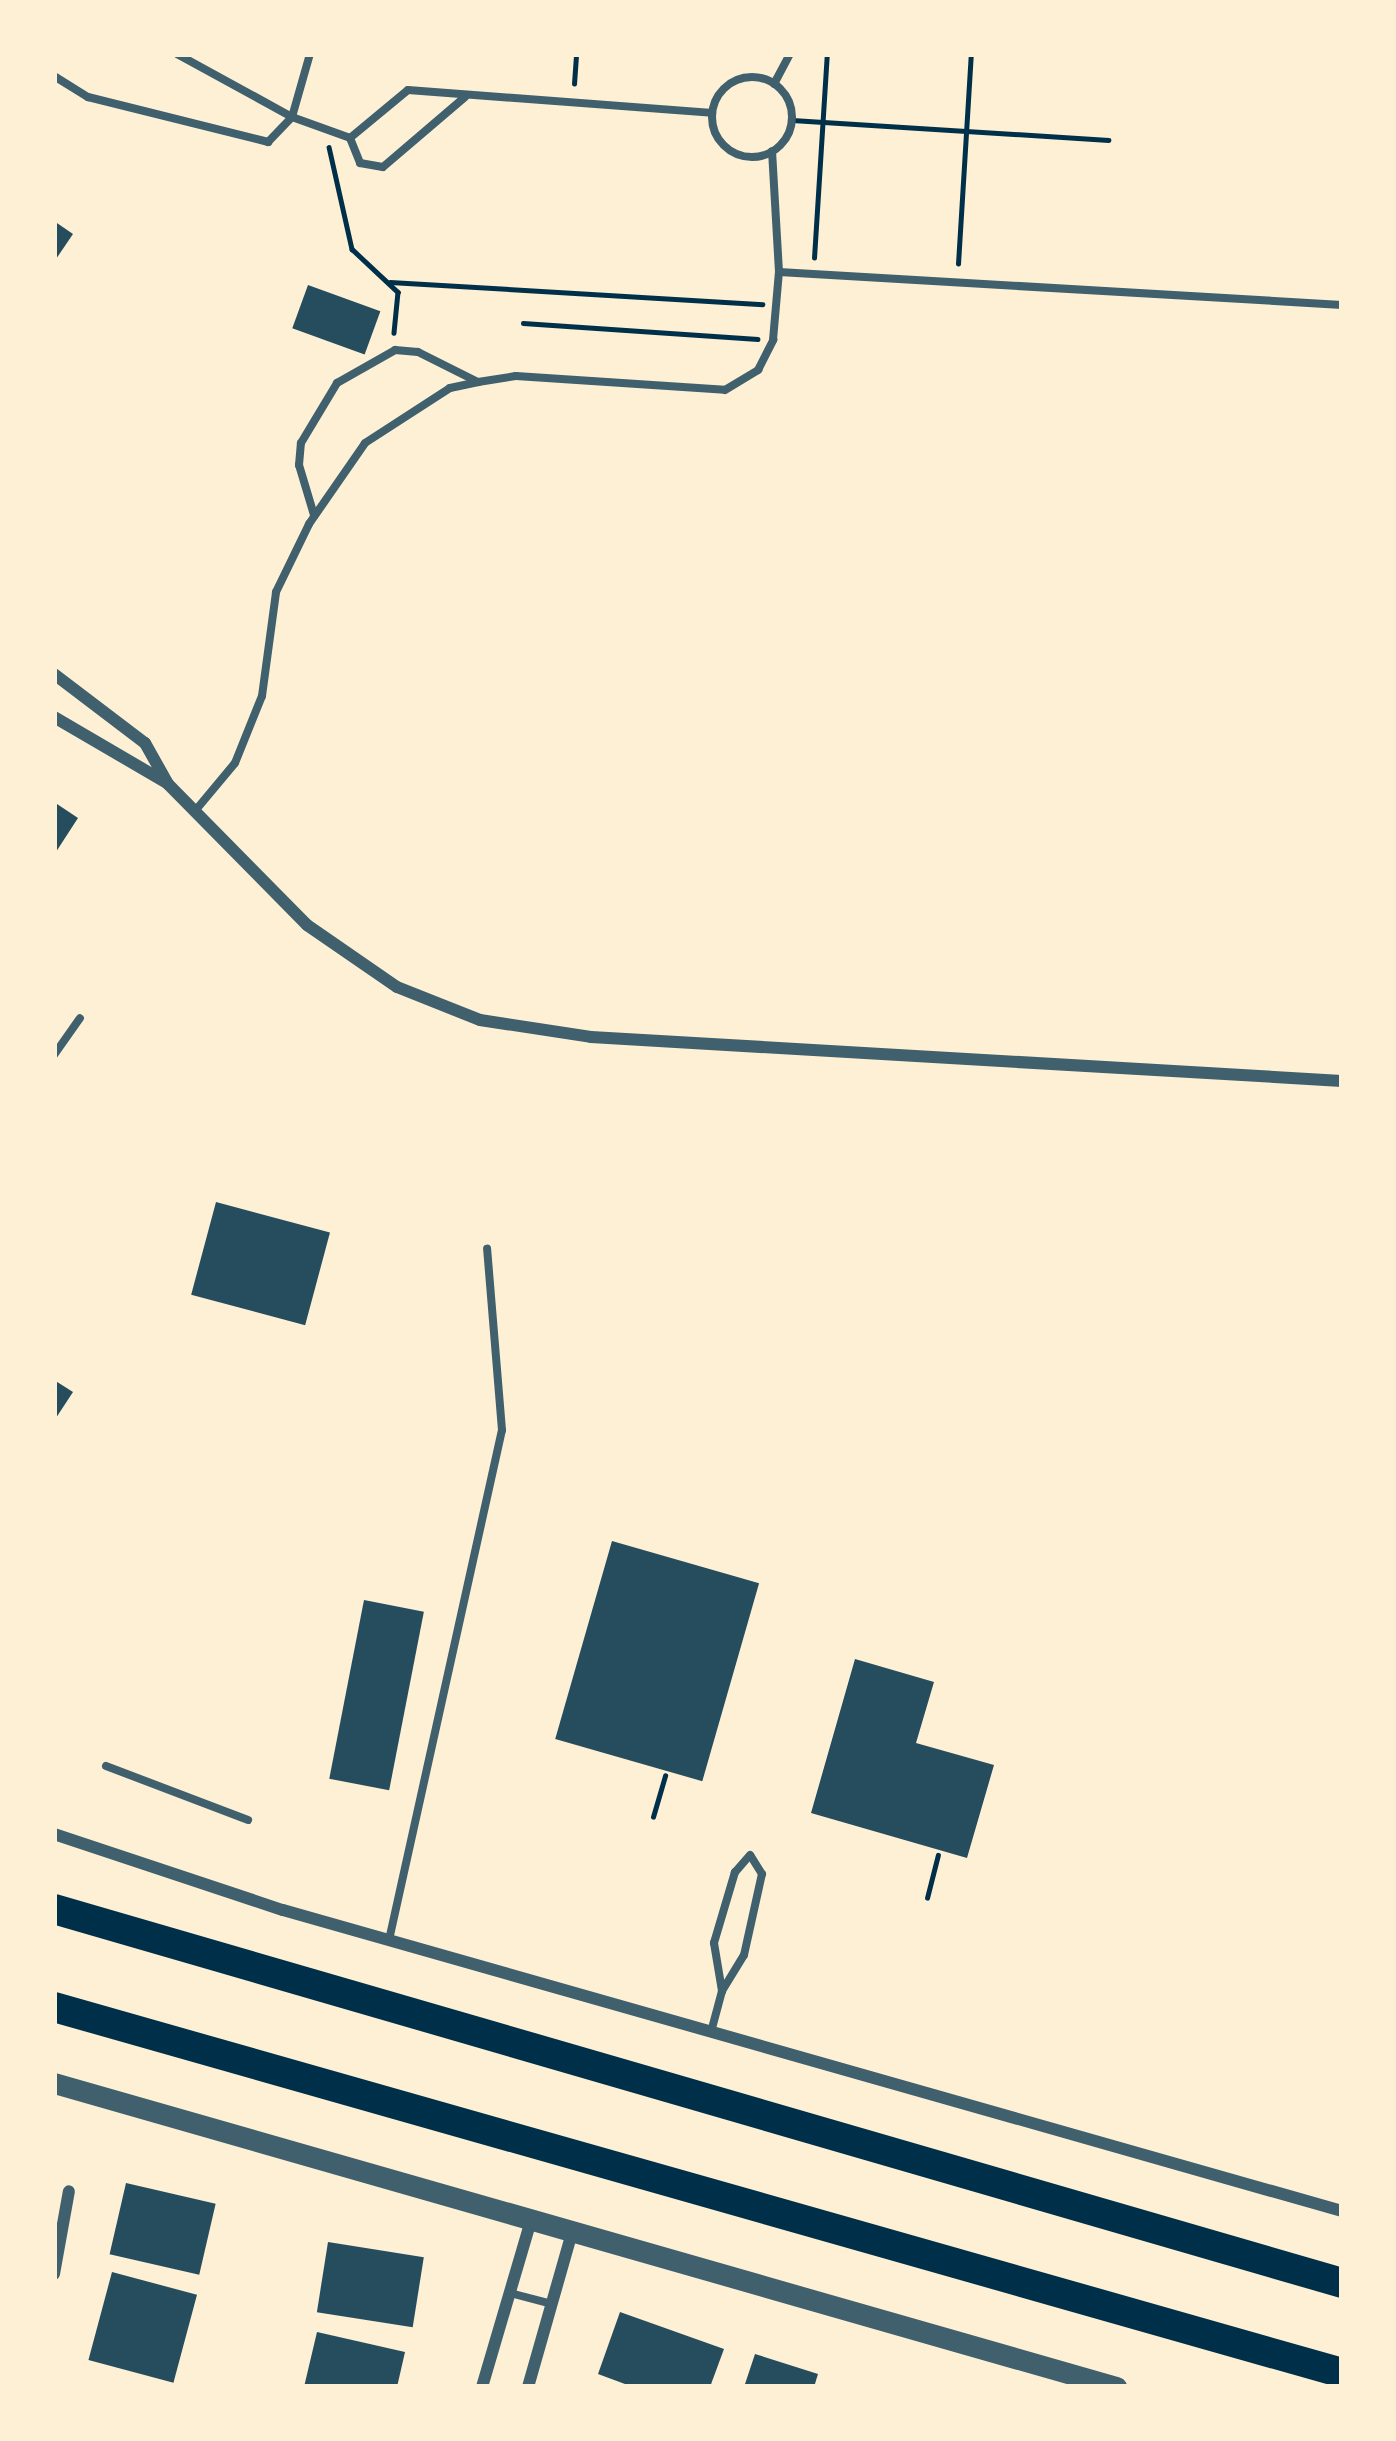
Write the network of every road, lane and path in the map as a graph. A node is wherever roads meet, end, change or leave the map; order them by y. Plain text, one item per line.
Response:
1 (177, 54) edge
2 (310, 54) edge
3 (576, 54) edge
4 (790, 54) edge
5 (827, 54) edge
6 (971, 54) edge
7 (54, 76) edge
8 (774, 84) junction
9 (465, 97) junction
10 (573, 104) junction
11 (712, 113) junction
12 (292, 117) junction
13 (791, 120) junction
14 (823, 122) junction
15 (327, 130) junction
16 (967, 131) junction
17 (350, 138) junction
18 (1108, 140) dead end
19 (772, 152) junction
20 (779, 272) junction
21 (813, 274) junction
22 (390, 282) junction
23 (957, 282) junction
24 (776, 305) junction
25 (1342, 305) edge
26 (523, 323) dead end
27 (772, 340) junction
28 (395, 350) junction
29 (478, 382) junction
30 (314, 516) junction
31 (54, 674) edge
32 (54, 717) edge
33 (168, 784) junction
34 (195, 811) junction
35 (80, 1018) dead end
36 (54, 1055) edge
37 (1342, 1081) edge
38 (487, 1249) dead end
39 (106, 1766) dead end
40 (665, 1776) dead end
41 (653, 1817) dead end
42 (248, 1820) dead end
43 (54, 1834) edge
44 (938, 1855) dead end
45 (927, 1898) dead end
46 (54, 1909) edge
47 (388, 1940) junction
48 (722, 1991) junction
49 (54, 2007) edge
50 (711, 2032) junction
51 (54, 2083) edge
52 (69, 2191) dead end
53 (1342, 2211) edge
54 (532, 2222) junction
55 (572, 2233) junction
56 (54, 2274) edge
57 (1342, 2283) edge
58 (510, 2293) junction
59 (552, 2304) junction
60 (1342, 2373) edge
61 (482, 2387) edge
62 (528, 2387) edge
63 (1116, 2387) edge

1 - 12 lane
2 - 12 lane
3 - 10 path
4 - 8 lane
5 - 14 path
6 - 16 path
7 - 12 lane
8 - 11 lane
8 - 13 lane
9 - 10 lane
9 - 17 lane
9 - 17 lane
10 - 11 lane
11 - 19 lane
12 - 15 lane
13 - 14 path
13 - 19 lane
14 - 16 path
14 - 21 path
15 - 17 lane
15 - 22 path
16 - 18 path
16 - 23 path
19 - 20 lane
20 - 21 lane
20 - 24 lane
21 - 23 lane
22 - 24 path
22 - 28 path
23 - 25 lane
24 - 27 lane
26 - 27 path
27 - 29 lane
28 - 29 lane
28 - 30 lane
29 - 30 lane
30 - 34 lane
31 - 33 street
32 - 33 street
33 - 34 street
34 - 37 street
35 - 36 lane
38 - 47 lane
39 - 42 lane
40 - 41 path
43 - 47 street
44 - 45 path
46 - 57 highway
47 - 50 street
48 - 48 lane
48 - 50 lane
49 - 60 highway
50 - 53 street
51 - 54 street
52 - 56 street
54 - 55 street
54 - 58 street
55 - 59 street
55 - 63 street
58 - 59 lane
58 - 61 street
59 - 62 street

